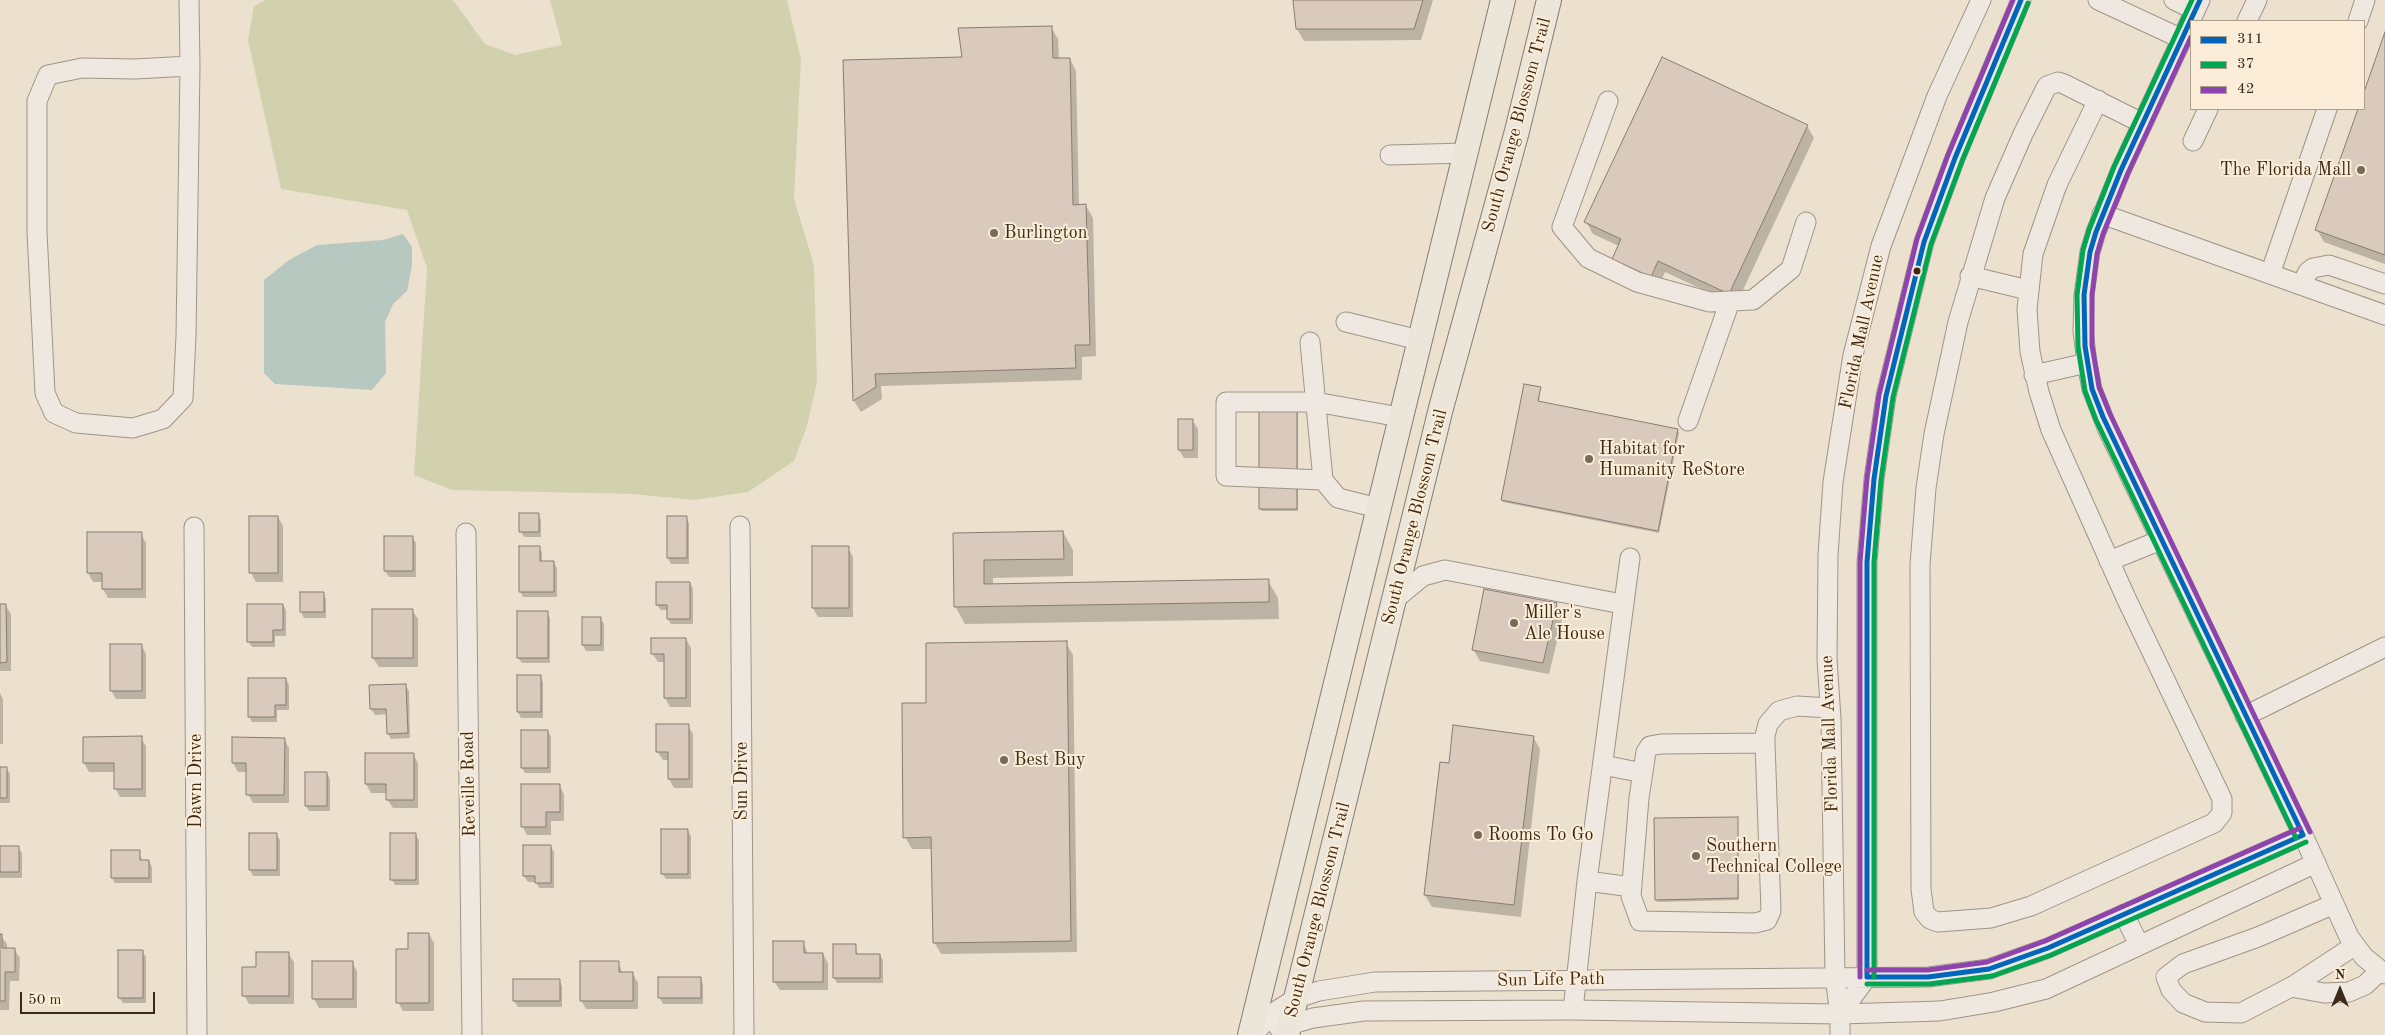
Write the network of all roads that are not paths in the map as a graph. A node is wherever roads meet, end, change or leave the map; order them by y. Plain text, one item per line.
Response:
1 (188, 0) edge
2 (1504, 0) edge
3 (1549, 0) edge
4 (1981, 0) edge
5 (2021, 0) edge
6 (2098, 0) edge
7 (2174, 0) edge
8 (2257, 0) edge
9 (2365, 0) edge
10 (2198, 5) edge
11 (2191, 20) edge
12 (2247, 20) edge
13 (2358, 20) edge
14 (2190, 22) edge
15 (2182, 39) junction
16 (190, 66) junction
17 (2098, 100) junction
18 (1608, 101) dead end
19 (2208, 110) edge
20 (2327, 110) edge
21 (2142, 123) junction
22 (2193, 141) dead end
23 (1466, 153) junction
24 (1390, 155) dead end
25 (2102, 214) junction
26 (1806, 222) dead end
27 (2270, 274) junction
28 (1970, 276) junction
29 (2301, 284) junction
30 (2385, 284) edge
31 (2028, 290) junction
32 (1730, 301) junction
33 (2385, 315) edge
34 (1346, 322) dead end
35 (1419, 340) junction
36 (1310, 342) dead end
37 (2087, 364) junction
38 (2034, 375) junction
39 (1315, 402) junction
40 (1400, 417) junction
41 (1688, 422) dead end
42 (1323, 480) junction
43 (1378, 508) junction
44 (740, 526) dead end
45 (194, 527) dead end
46 (466, 533) dead end
47 (2161, 540) junction
48 (1630, 558) dead end
49 (2109, 561) junction
50 (1394, 600) junction
51 (1622, 604) junction
52 (2385, 647) edge
53 (1830, 708) junction
54 (2245, 716) junction
55 (1765, 743) junction
56 (1603, 765) junction
57 (1643, 773) junction
58 (2302, 835) junction
59 (2316, 863) junction
60 (1587, 881) junction
61 (1632, 887) junction
62 (2334, 904) junction
63 (2124, 914) junction
64 (2139, 945) junction
65 (2354, 946) junction
66 (2383, 972) edge
67 (1835, 977) junction
68 (1867, 978) junction
69 (1577, 980) junction
70 (2291, 987) junction
71 (1297, 998) junction
72 (1573, 1010) junction
73 (1840, 1014) junction
74 (1289, 1029) edge
75 (197, 1035) edge
76 (472, 1035) edge
77 (744, 1035) edge
78 (1251, 1035) edge
79 (1256, 1035) edge
80 (1840, 1035) edge

1 - 16 street
2 - 23 main road, South Orange Blossom Trail
3 - 50 main road, South Orange Blossom Trail
4 - 53 street, Florida Mall Avenue
5 - 68 street, Florida Mall Avenue
6 - 15 street
7 - 10 street
8 - 12 street
9 - 13 street
10 - 11 street
14 - 15 street
15 - 21 street
16 - 16 street
17 - 21 street
17 - 28 street
17 - 31 street
18 - 32 street
19 - 22 street
20 - 27 street
21 - 25 street
23 - 24 street
23 - 35 main road, South Orange Blossom Trail
25 - 27 street
25 - 37 street
26 - 32 street
27 - 29 street
28 - 31 street
28 - 49 street
29 - 30 street
29 - 33 street
31 - 38 street
32 - 41 street
34 - 35 street
35 - 40 main road, South Orange Blossom Trail
36 - 39 street
37 - 38 street
37 - 47 street
38 - 49 street
39 - 40 street
39 - 42 street
39 - 42 street
40 - 43 main road, South Orange Blossom Trail
42 - 43 street
43 - 78 main road, South Orange Blossom Trail
44 - 77 street, Sun Drive
45 - 75 street, Dawn Drive
46 - 76 street, Reveille Road
47 - 49 street
47 - 54 street
48 - 51 street
50 - 51 street
50 - 71 main road, South Orange Blossom Trail
51 - 56 street
52 - 54 street
53 - 55 street
53 - 67 street, Florida Mall Avenue
54 - 58 street
55 - 57 street
55 - 61 street
56 - 57 street
56 - 60 street
57 - 61 street
58 - 59 street
58 - 63 street, Sun Life Path
59 - 62 street
59 - 64 street, Sun Life Path
60 - 61 street
60 - 69 street
62 - 65 street
62 - 70 street
63 - 64 street
63 - 68 street, Sun Life Path
64 - 73 street, Sun Life Path
65 - 66 street
65 - 70 street
66 - 70 street
67 - 68 street, Sun Life Path
67 - 69 street, Sun Life Path
67 - 73 street, Florida Mall Avenue
68 - 73 street
69 - 71 street, Sun Life Path
69 - 72 street
71 - 74 main road, South Orange Blossom Trail
71 - 78 street, Sun Life Path
72 - 73 street, Sun Life Path
72 - 74 street, Sun Life Path
73 - 80 street, Florida Mall Avenue
74 - 79 street, Sun Life Path

